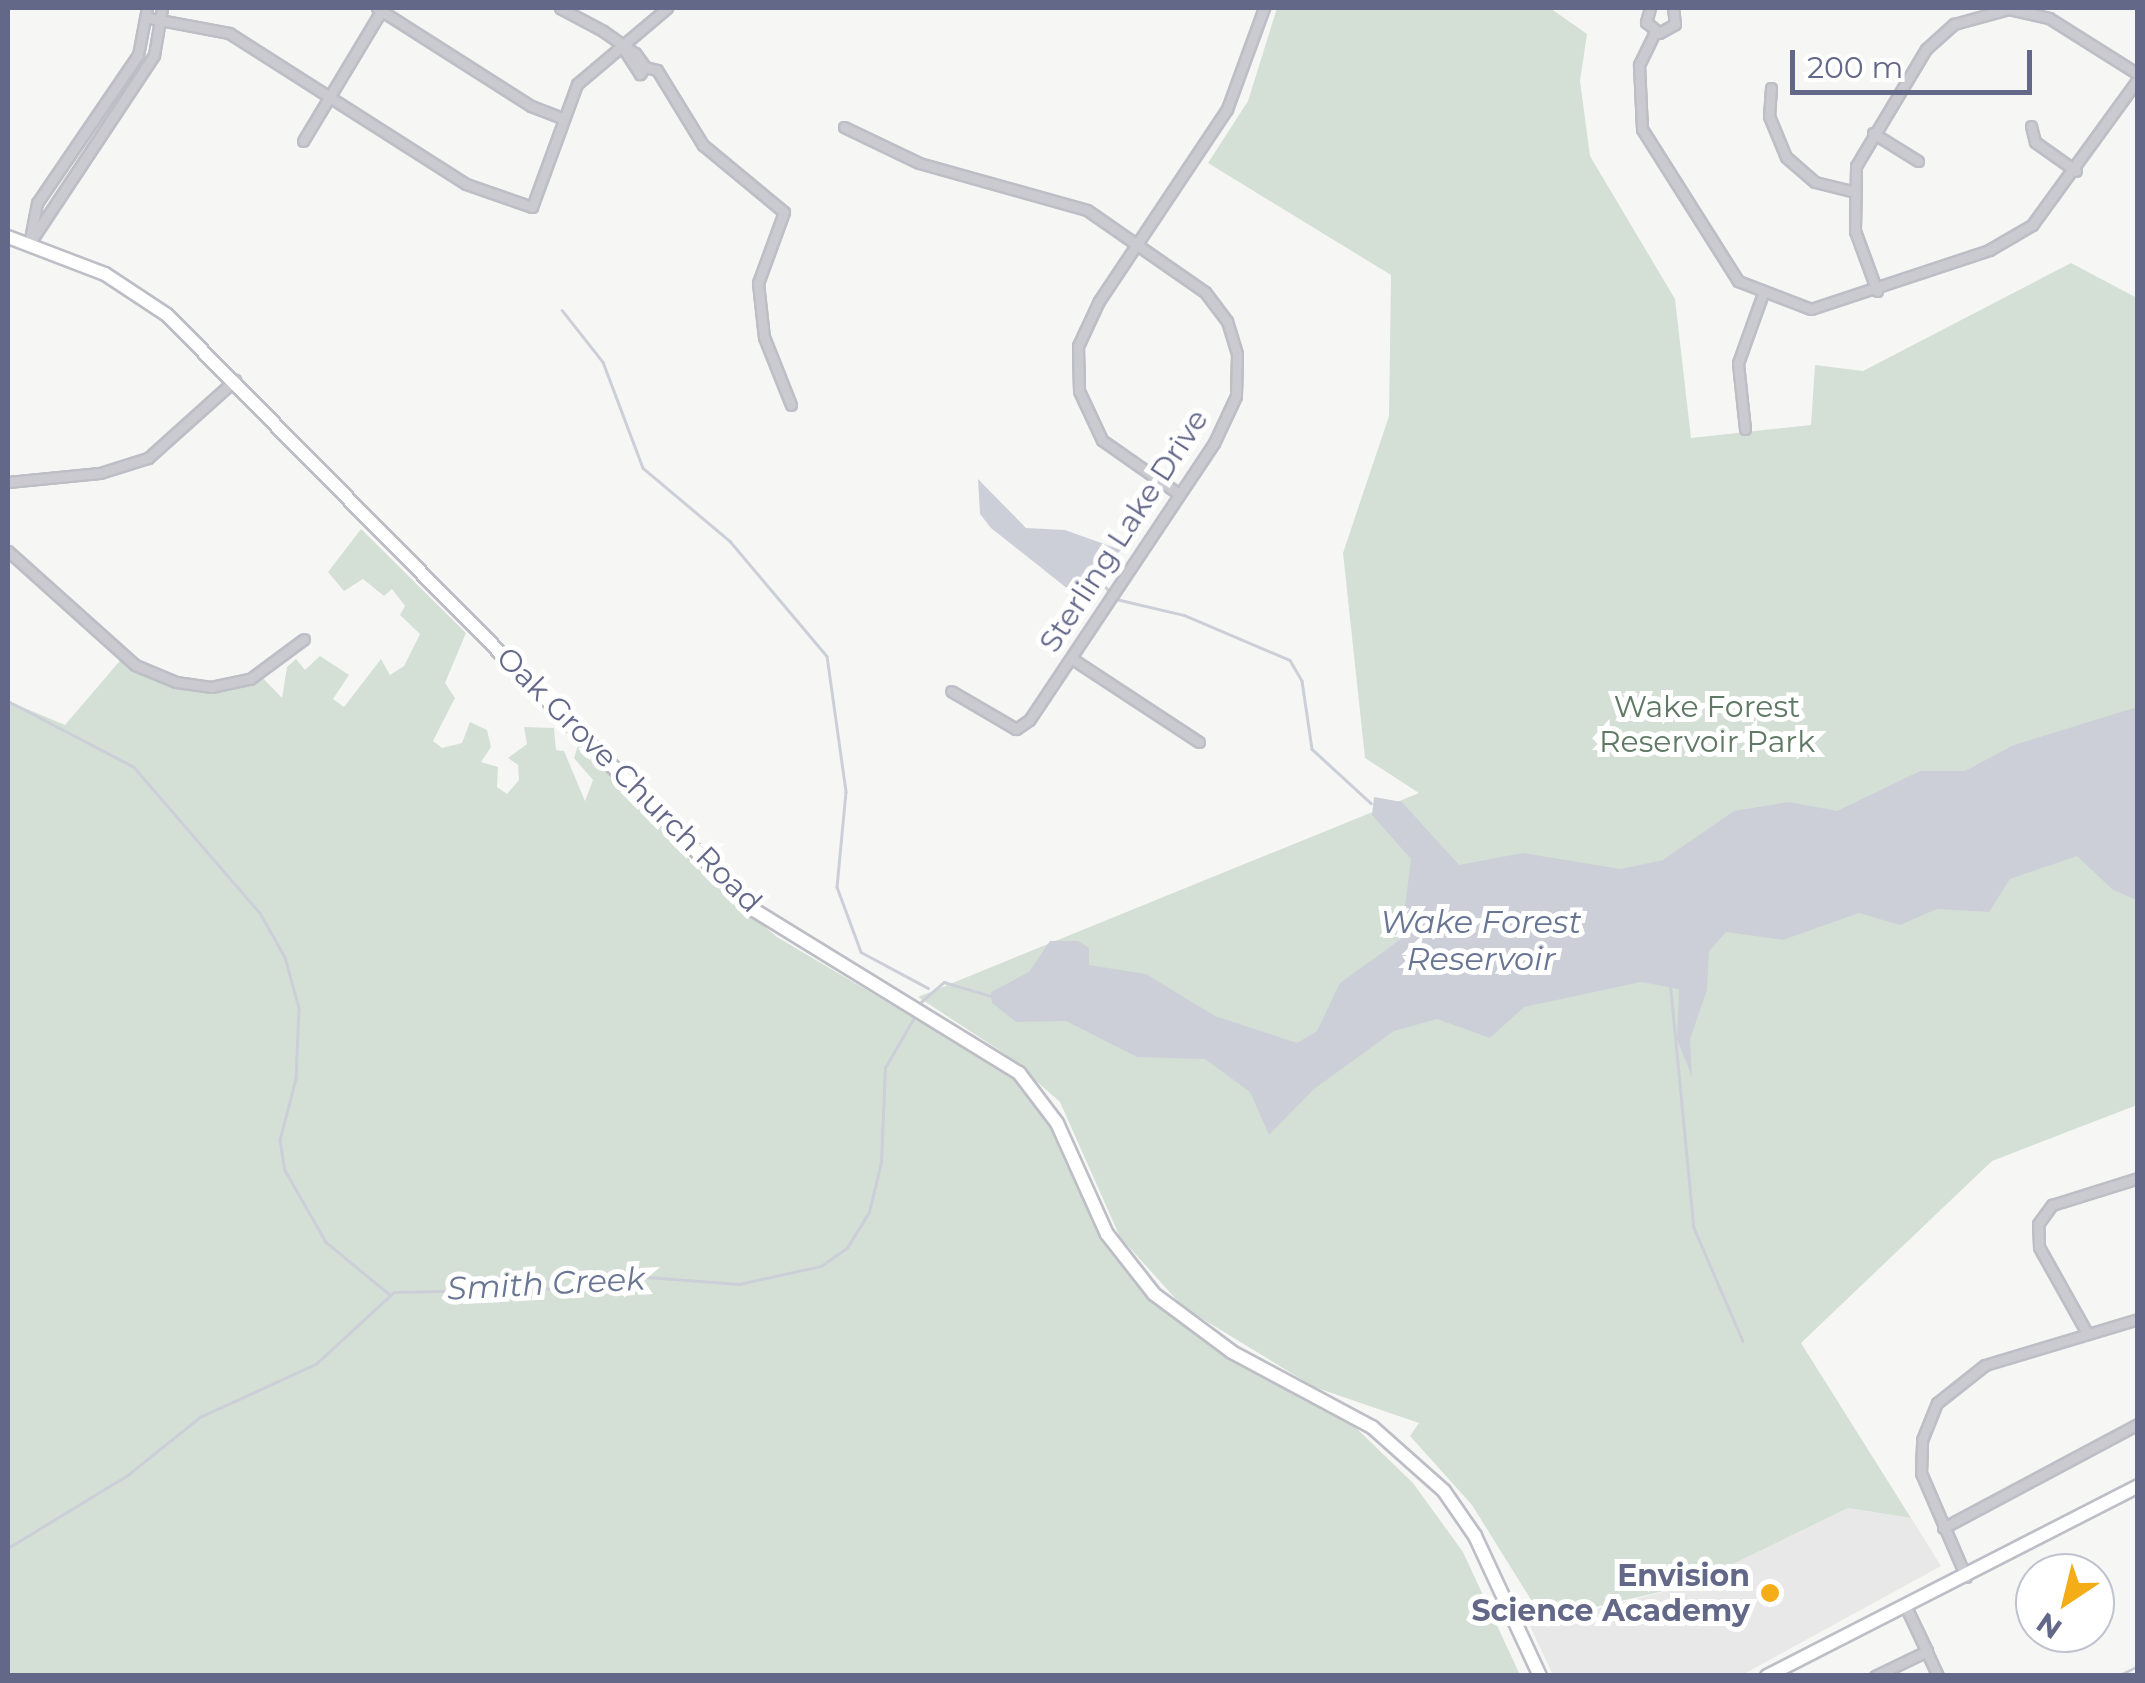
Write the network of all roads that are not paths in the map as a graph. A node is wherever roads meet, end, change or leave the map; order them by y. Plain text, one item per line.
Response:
1 (381, 8) edge
2 (560, 8) edge
3 (667, 8) edge
4 (1264, 8) edge
5 (1648, 8) edge
6 (1673, 8) edge
7 (148, 13) edge
8 (163, 13) edge
9 (1655, 32) junction
10 (620, 44) junction
11 (2138, 76) edge
12 (1771, 88) dead end
13 (330, 96) junction
14 (563, 118) junction
15 (2031, 126) dead end
16 (844, 127) dead end
17 (86, 132) junction
18 (1873, 133) junction
19 (98, 140) junction
20 (303, 140) dead end
21 (1918, 161) dead end
22 (2076, 171) junction
23 (1851, 191) junction
24 (8, 237) edge
25 (29, 244) junction
26 (1137, 244) junction
27 (1878, 291) junction
28 (1762, 296) junction
29 (235, 380) junction
30 (791, 406) dead end
31 (1745, 429) dead end
32 (8, 482) edge
33 (1179, 494) junction
34 (8, 551) edge
35 (304, 639) dead end
36 (1072, 658) junction
37 (950, 690) dead end
38 (1200, 742) dead end
39 (2138, 1178) edge
40 (2138, 1319) edge
41 (2087, 1333) junction
42 (2138, 1424) edge
43 (2138, 1486) edge
44 (1943, 1528) junction
45 (1966, 1577) junction
46 (1905, 1605) junction
47 (1926, 1651) junction
48 (1540, 1676) edge
49 (1768, 1676) edge
50 (1875, 1676) edge
51 (1938, 1676) edge

1 - 13 street
1 - 14 street
2 - 10 street
3 - 10 street
4 - 26 street
5 - 9 street
6 - 9 street
7 - 8 street
7 - 17 street
8 - 13 street
8 - 19 street
9 - 28 street
10 - 14 street
10 - 30 street
11 - 18 street
11 - 22 street
12 - 23 street
13 - 14 street
13 - 20 street
15 - 22 street
16 - 26 street, Sterling Lake Drive
17 - 19 street
17 - 25 street
18 - 21 street
18 - 23 street
19 - 25 street
22 - 27 street
23 - 27 street
24 - 25 main road, Oak Grove Church Road
25 - 29 main road, Oak Grove Church Road
26 - 33 street, Sterling Lake Drive
26 - 33 street
27 - 28 street
28 - 31 street
29 - 32 street
29 - 48 main road, Oak Grove Church Road
33 - 36 street, Sterling Lake Drive
34 - 35 street
36 - 37 street, Sterling Lake Drive
36 - 38 street
39 - 41 street
40 - 41 street
41 - 44 street
42 - 44 street
43 - 45 main road
44 - 45 street
45 - 46 main road
46 - 47 street
46 - 49 main road
47 - 50 street
47 - 51 street

